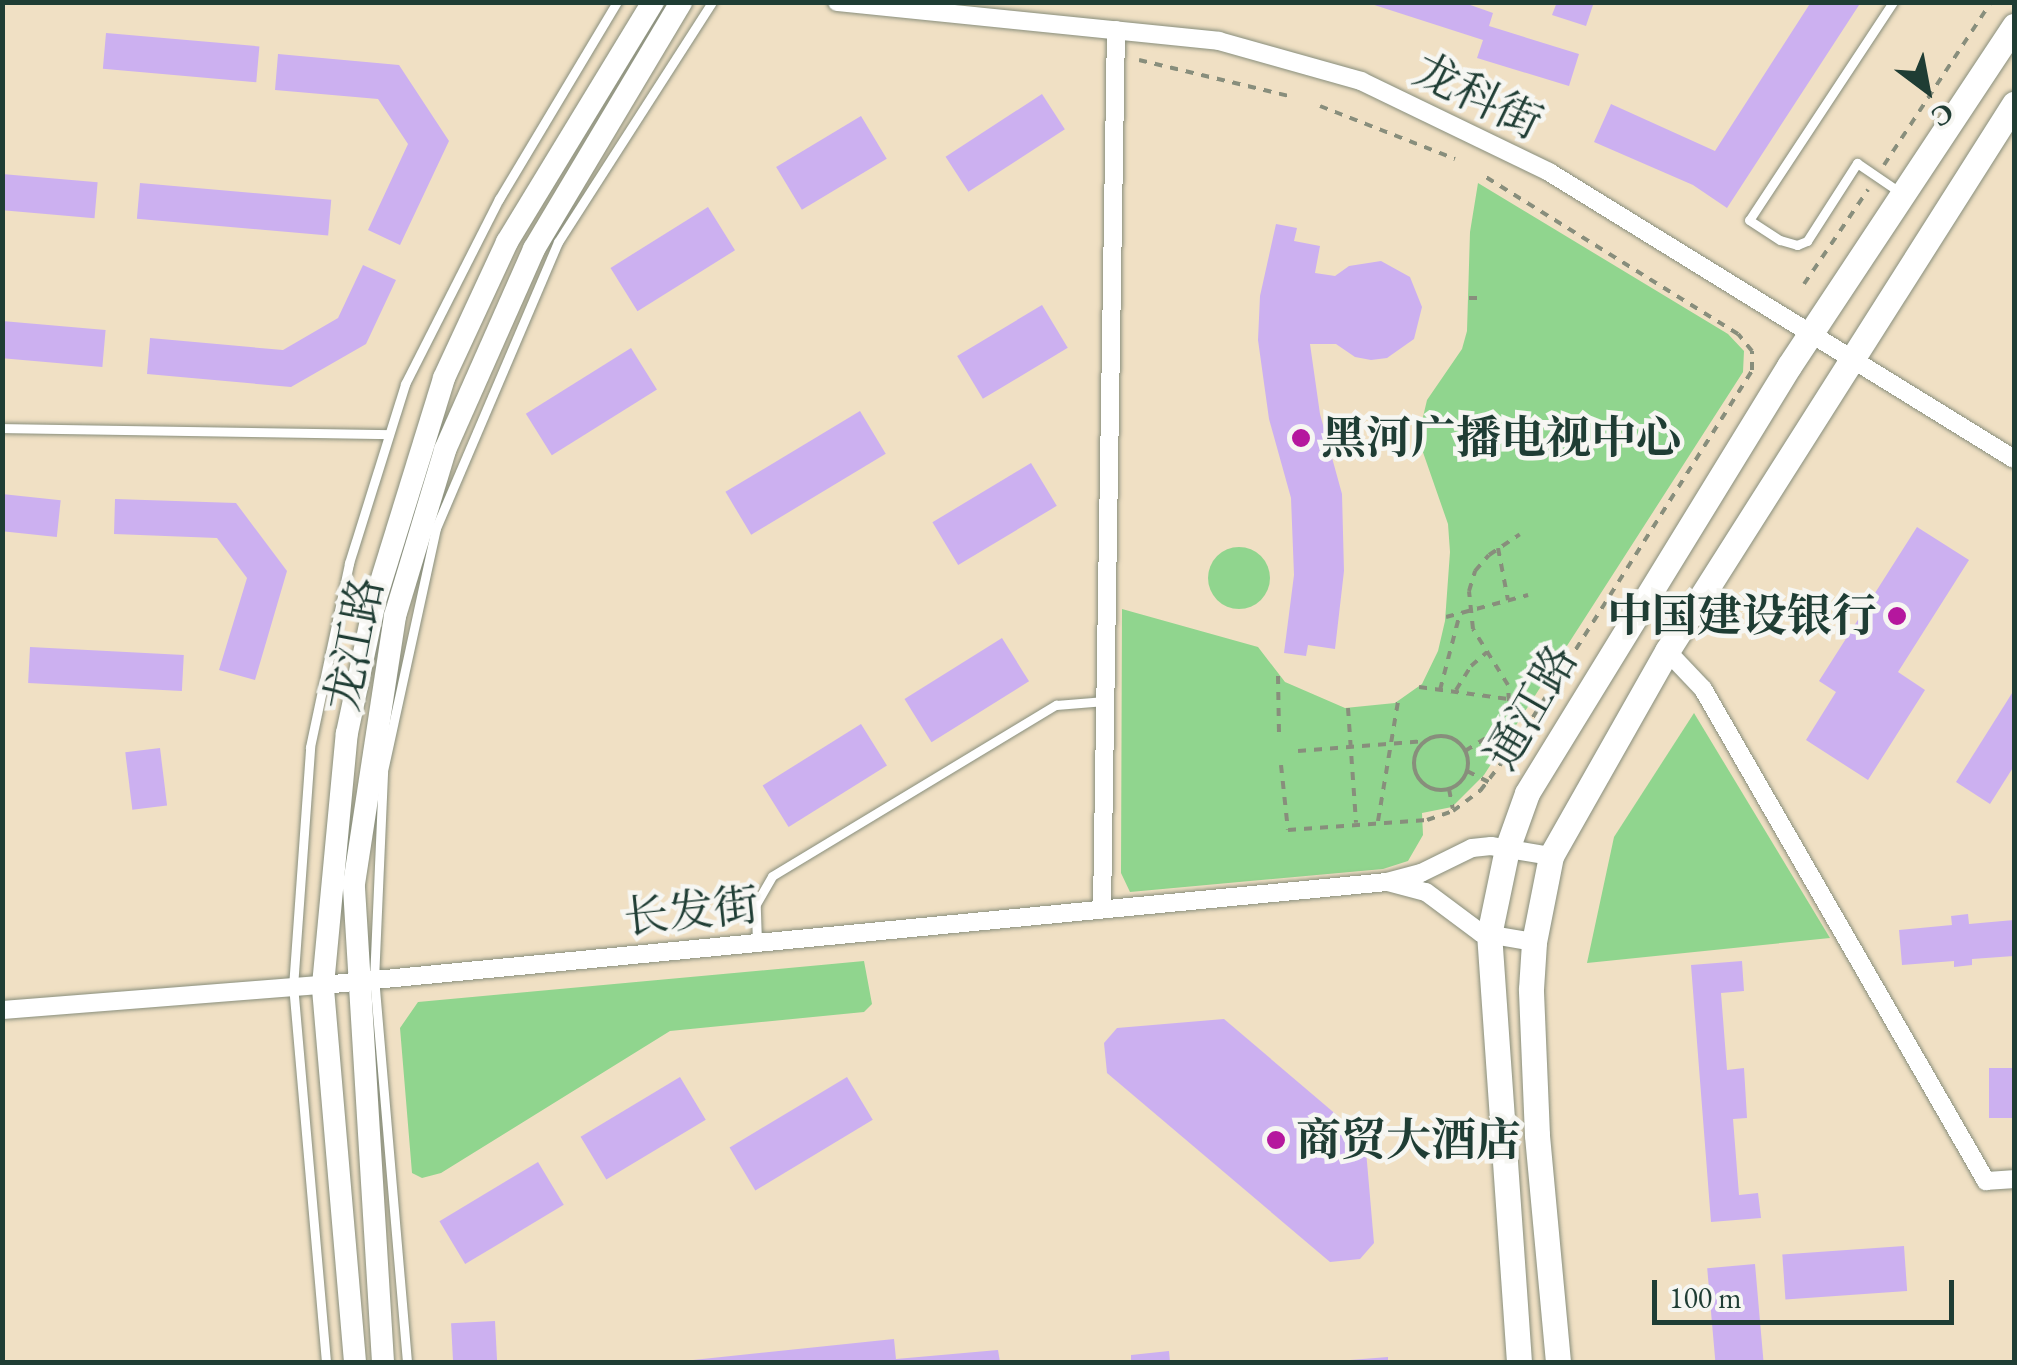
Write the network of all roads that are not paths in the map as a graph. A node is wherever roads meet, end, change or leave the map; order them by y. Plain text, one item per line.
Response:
1 (617, 2) edge
2 (653, 2) edge
3 (682, 2) edge
4 (712, 2) edge
5 (837, 2) edge
6 (1893, 2) edge
7 (2014, 26) edge
8 (1116, 30) junction
9 (2014, 104) edge
10 (1903, 194) junction
11 (1811, 333) junction
12 (1851, 358) junction
13 (2, 428) edge
14 (389, 434) junction
15 (2014, 458) edge
16 (1667, 651) junction
17 (1105, 701) junction
18 (1507, 849) junction
19 (1552, 856) junction
20 (1387, 882) junction
21 (1102, 908) junction
22 (1489, 935) junction
23 (758, 942) junction
24 (1534, 942) junction
25 (365, 981) junction
26 (323, 986) junction
27 (293, 987) junction
28 (2, 1010) edge
29 (2014, 1179) edge
30 (326, 1362) edge
31 (355, 1362) edge
32 (383, 1362) edge
33 (407, 1362) edge
34 (1519, 1362) edge
35 (1558, 1362) edge

1 - 14 lane
2 - 26 street, 龙江路
3 - 25 street, 龙江路
4 - 25 lane
5 - 8 street, 龙科街
6 - 10 lane
7 - 10 main road, 通江路
8 - 11 street, 龙科街
8 - 17 street
9 - 12 main road, 通江路
10 - 11 main road, 通江路
11 - 12 street, 龙科街
11 - 18 main road, 通江路
12 - 15 street, 龙科街
12 - 16 main road, 通江路
13 - 14 lane
14 - 27 lane
16 - 19 main road, 通江路
16 - 29 street
17 - 21 street
17 - 23 lane
18 - 19 street, 长发街
18 - 20 street, 长发街
18 - 22 main road, 通江路
19 - 24 main road, 通江路
20 - 21 street, 长发街
20 - 22 street, 长发街
21 - 23 street, 长发街
22 - 24 street, 长发街
22 - 34 main road, 通江路
23 - 25 street, 长发街
24 - 35 main road, 通江路
25 - 26 street, 长发街
25 - 32 street, 龙江路
25 - 33 lane
26 - 27 street, 长发街
26 - 31 street, 龙江路
27 - 28 street, 长发街
27 - 30 lane

